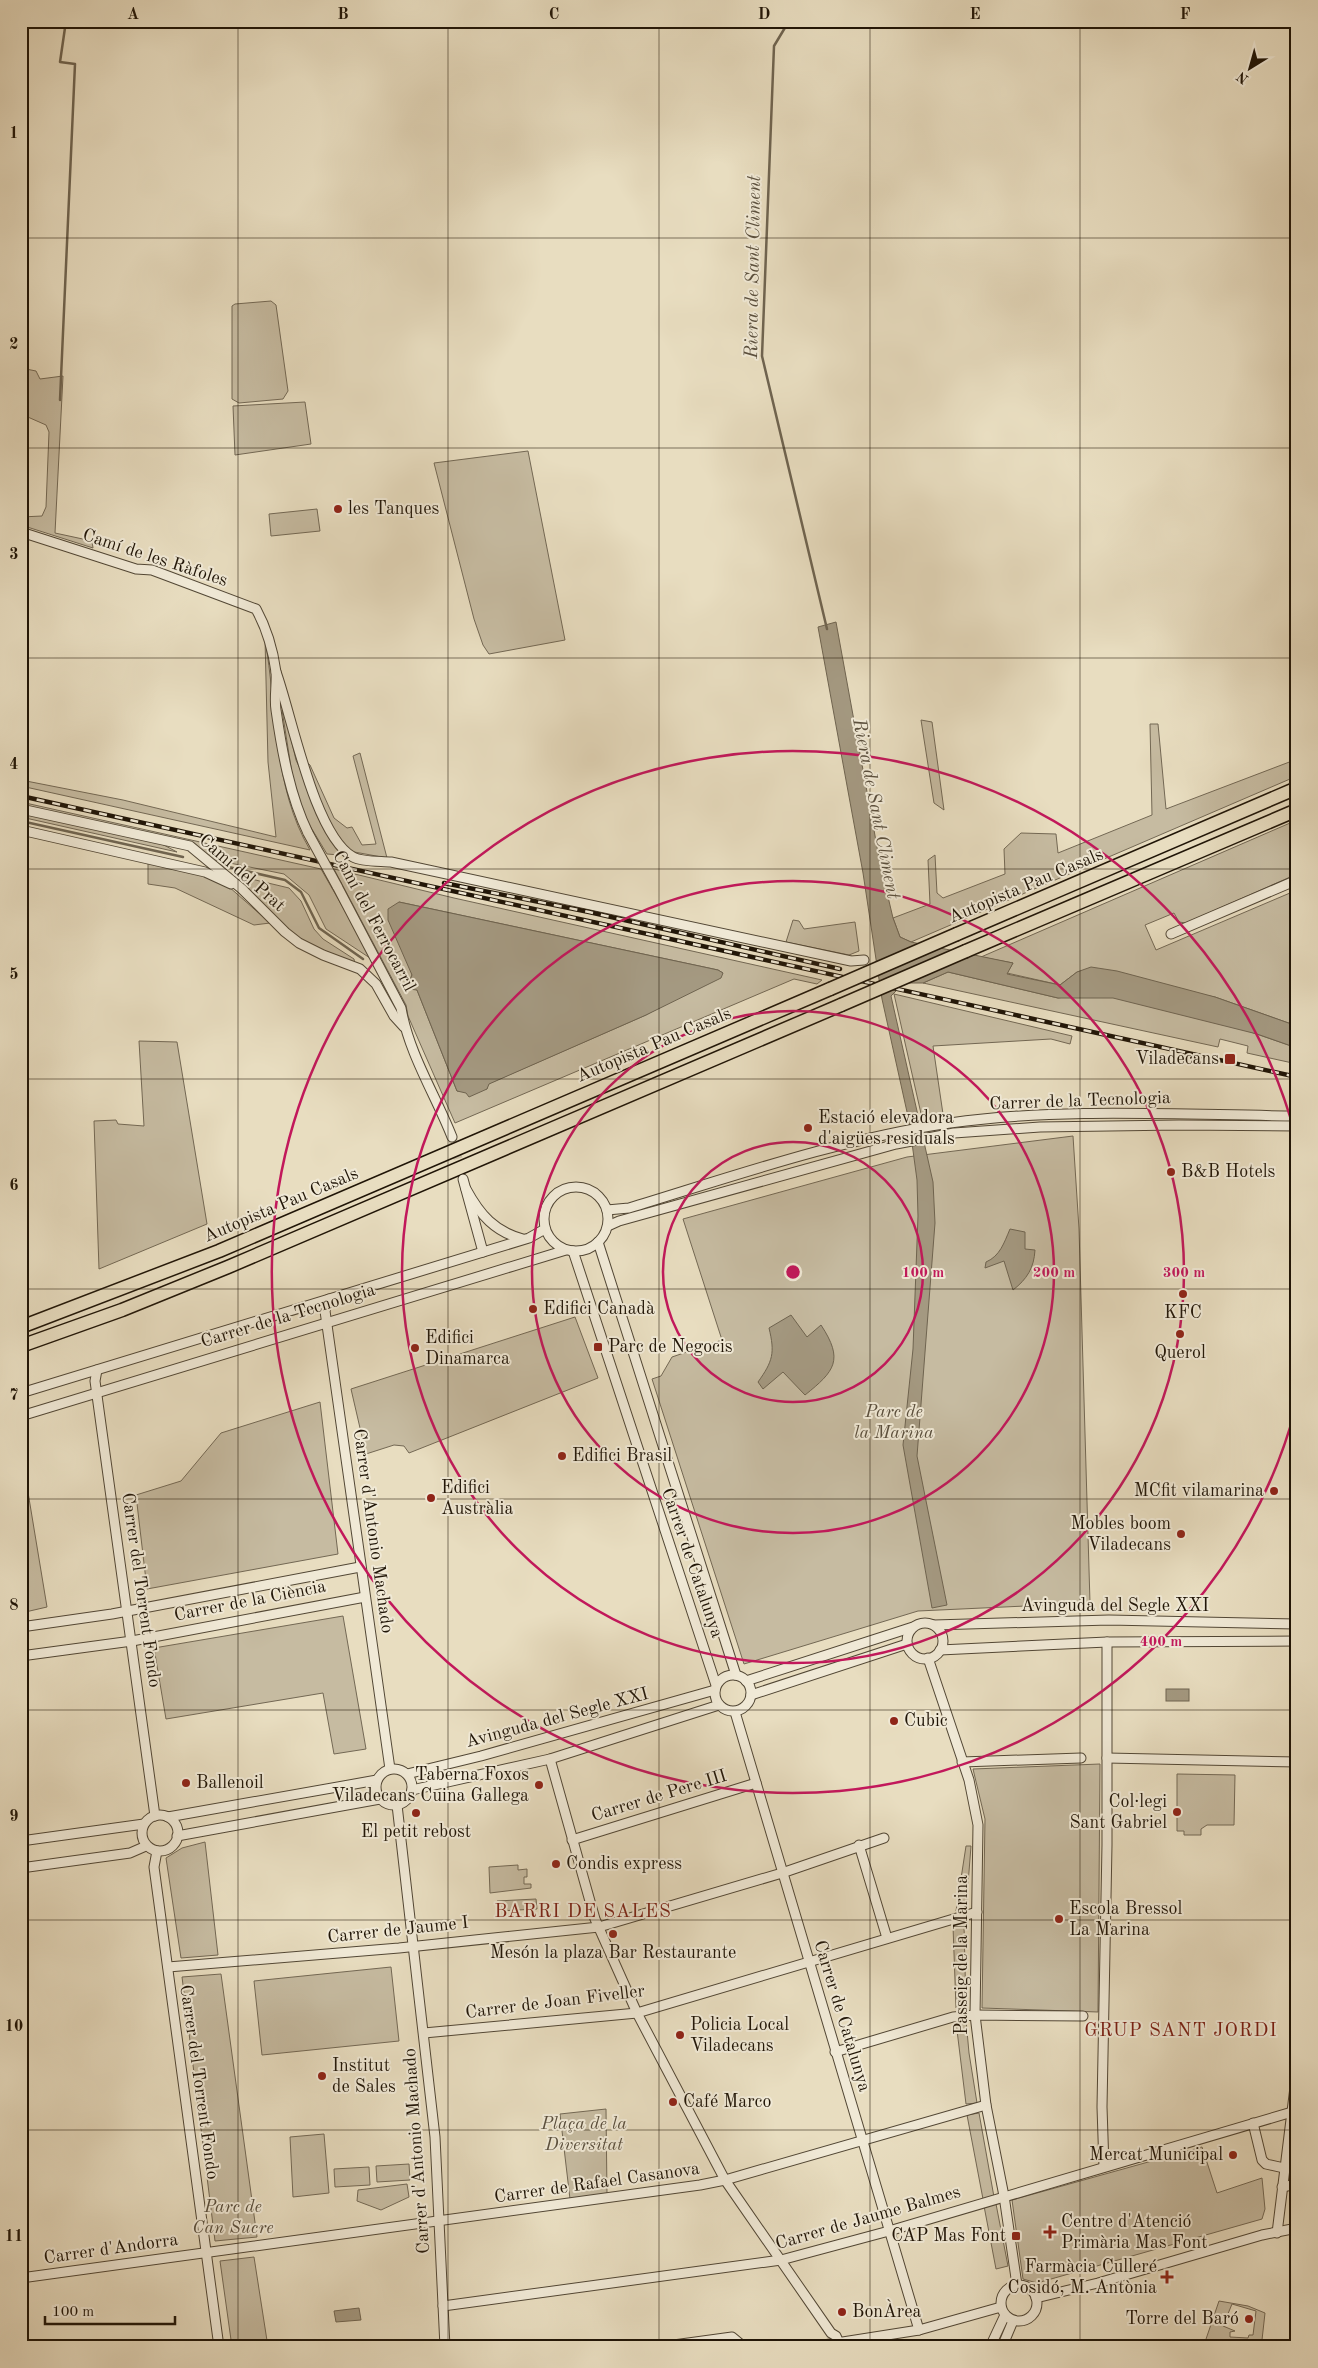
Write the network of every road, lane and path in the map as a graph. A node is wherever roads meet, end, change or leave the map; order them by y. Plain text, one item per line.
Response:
1 (21, 532) edge
2 (276, 672) junction
3 (1297, 788) edge
4 (21, 809) edge
5 (1297, 810) edge
6 (21, 830) edge
7 (308, 833) joint
8 (1297, 880) edge
9 (242, 889) junction
10 (1171, 934) dead end
11 (864, 960) dead end
12 (404, 1027) junction
13 (1297, 1116) edge
14 (1297, 1126) edge
15 (452, 1137) tunnel mouth
16 (463, 1179) tunnel mouth
17 (466, 1189) junction
18 (607, 1210) junction
19 (608, 1226) junction
20 (545, 1229) junction
21 (524, 1240) junction
22 (598, 1242) junction
23 (569, 1250) junction
24 (483, 1252) junction
25 (329, 1299) junction
26 (327, 1322) junction
27 (21, 1327) edge
28 (21, 1346) edge
29 (98, 1370) junction
30 (98, 1392) junction
31 (21, 1393) edge
32 (21, 1416) edge
33 (360, 1567) junction
34 (366, 1597) junction
35 (127, 1611) junction
36 (1297, 1624) edge
37 (934, 1625) junction
38 (21, 1627) edge
39 (913, 1627) junction
40 (132, 1641) junction
41 (1297, 1641) edge
42 (1107, 1642) junction
43 (907, 1644) junction
44 (940, 1650) junction
45 (21, 1656) edge
46 (928, 1658) junction
47 (736, 1675) junction
48 (746, 1681) junction
49 (716, 1688) junction
50 (751, 1696) junction
51 (718, 1705) junction
52 (735, 1712) junction
53 (1081, 1758) dead end
54 (1107, 1758) junction
55 (550, 1759) junction
56 (962, 1762) junction
57 (1297, 1762) edge
58 (390, 1769) junction
59 (407, 1774) junction
60 (377, 1780) junction
61 (756, 1783) junction
62 (412, 1790) junction
63 (380, 1799) junction
64 (397, 1805) junction
65 (155, 1816) junction
66 (168, 1817) junction
67 (144, 1824) junction
68 (178, 1836) junction
69 (884, 1838) dead end
70 (572, 1840) junction
71 (21, 1841) edge
72 (859, 1845) junction
73 (146, 1846) junction
74 (157, 1851) junction
75 (21, 1868) edge
76 (782, 1873) junction
77 (977, 1912) junction
78 (599, 1927) junction
79 (887, 1938) junction
80 (414, 1944) junction
81 (808, 1960) junction
82 (168, 1967) junction
83 (637, 2013) junction
84 (975, 2015) junction
85 (1083, 2016) dead end
86 (424, 2033) junction
87 (835, 2052) junction
88 (1297, 2072) edge
89 (986, 2105) junction
90 (1292, 2112) junction
91 (1253, 2123) junction
92 (862, 2141) junction
93 (1104, 2167) junction
94 (1284, 2168) junction
95 (725, 2180) junction
96 (1297, 2184) edge
97 (1282, 2187) junction
98 (1004, 2196) junction
99 (438, 2221) junction
100 (1297, 2228) edge
101 (890, 2230) junction
102 (1277, 2233) junction
103 (205, 2252) junction
104 (781, 2260) junction
105 (21, 2278) edge
106 (1017, 2285) junction
107 (1036, 2298) junction
108 (443, 2306) junction
109 (1003, 2311) junction
110 (1013, 2321) junction
111 (918, 2330) junction
112 (840, 2345) edge
113 (219, 2347) edge
114 (444, 2347) edge
115 (659, 2347) edge
116 (744, 2347) edge
117 (811, 2347) edge
118 (990, 2347) edge
119 (1002, 2347) edge

1 - 2 street, Camí de les Ràfoles
2 - 7 street, Camí de les Ràfoles
2 - 11 street
3 - 27 highway, Autopista Pau Casals, bridge
4 - 9 street, Camí del Prat
5 - 28 highway, Autopista Pau Casals, bridge
6 - 9 street
7 - 12 street, Camí del Ferrocarril, bridge
8 - 10 street
9 - 12 street, Camí del Prat
12 - 15 street, Camí del Ferrocarril
13 - 18 street, Carrer de la Tecnologia
14 - 19 street, Carrer de la Tecnologia
16 - 17 street
17 - 21 street
17 - 24 street
18 - 19 street
18 - 20 street
19 - 22 street
20 - 21 street, Carrer de la Tecnologia
20 - 23 street
21 - 24 street, Carrer de la Tecnologia
22 - 23 street
22 - 47 street, Carrer de Catalunya
23 - 26 street, Carrer de la Tecnologia
23 - 49 street, Carrer de Catalunya
24 - 25 street, Carrer de la Tecnologia
25 - 26 street, Carrer d'Antonio Machado
25 - 29 street, Carrer de la Tecnologia
26 - 30 street, Carrer de la Tecnologia
26 - 33 street, Carrer d'Antonio Machado
29 - 30 street, Carrer del Torrent Fondo
29 - 31 street, Carrer de la Tecnologia
30 - 32 street, Carrer de la Tecnologia
30 - 35 street, Carrer del Torrent Fondo
33 - 34 street, Carrer d'Antonio Machado
33 - 35 street, Carrer de la Ciència
34 - 40 street, Carrer de la Ciència
34 - 58 street, Carrer d'Antonio Machado
35 - 38 street, Carrer de la Ciència
35 - 40 street, Carrer del Torrent Fondo
36 - 37 street, Avinguda del Segle XXI
37 - 39 street
37 - 44 street
39 - 43 street
39 - 48 street
40 - 45 street, Carrer de la Ciència
40 - 65 street, Carrer del Torrent Fondo
41 - 42 street, Avinguda del Segle XXI
42 - 44 street, Avinguda del Segle XXI
42 - 54 street
43 - 46 street
43 - 50 street
44 - 46 street
46 - 56 street, Passeig de la Marina
47 - 48 street
47 - 49 street
48 - 50 street
49 - 51 street
49 - 59 street, Avinguda del Segle XXI
50 - 52 street
51 - 52 street
51 - 55 street, Avinguda del Segle XXI
52 - 61 street, Carrer de Catalunya
53 - 56 street
54 - 57 street
54 - 93 street
55 - 62 street, Avinguda del Segle XXI
55 - 70 street
56 - 77 street, Passeig de la Marina
58 - 59 street
58 - 60 street
59 - 62 street
60 - 63 street
60 - 66 street
61 - 70 street, Carrer de Pere III
61 - 76 street, Carrer de Catalunya
62 - 64 street
63 - 64 street
63 - 68 street
64 - 80 street, Carrer d'Antonio Machado
65 - 66 street
65 - 67 street
66 - 68 street
67 - 71 street
67 - 73 street
68 - 74 street
69 - 72 street, Carrer de Jaume I
70 - 78 street
72 - 76 street, Carrer de Jaume I
72 - 79 street
73 - 74 street
73 - 75 street
74 - 82 street, Carrer del Torrent Fondo
76 - 78 street, Carrer de Jaume I
76 - 81 street, Carrer de Catalunya
77 - 79 street, Carrer de Joan Fiveller
77 - 84 street, Passeig de la Marina
78 - 80 street, Carrer de Jaume I
78 - 83 street
79 - 81 street, Carrer de Joan Fiveller
80 - 82 street, Carrer de Jaume I
80 - 86 street, Carrer d'Antonio Machado
81 - 83 street, Carrer de Joan Fiveller
81 - 87 street, Carrer de Catalunya
82 - 103 street, Carrer del Torrent Fondo
83 - 86 street, Carrer de Joan Fiveller
83 - 95 street
84 - 85 street
84 - 87 street
84 - 89 street, Passeig de la Marina
86 - 99 street, Carrer d'Antonio Machado
87 - 92 street, Carrer de Catalunya
88 - 90 street
89 - 92 street, Carrer de Rafael Casanova
89 - 98 street, Passeig de la Marina
90 - 91 street, Carrer de Jaume Balmes
90 - 94 street
91 - 93 street, Carrer de Jaume Balmes
91 - 94 street
92 - 95 street, Carrer de Rafael Casanova
92 - 101 street, Carrer de Catalunya
93 - 98 street, Carrer de Jaume Balmes
94 - 97 street
95 - 99 street, Carrer de Rafael Casanova
95 - 104 street
96 - 97 street
97 - 102 street
98 - 101 street, Carrer de Jaume Balmes
98 - 106 street, Passeig de la Marina
99 - 103 street, Carrer de Rafael Casanova
99 - 108 street, Carrer d'Antonio Machado
100 - 102 street
101 - 104 street, Carrer de Jaume Balmes
101 - 111 street, Carrer de Catalunya
102 - 107 street
103 - 105 street, Carrer d'Andorra
103 - 113 street, Carrer del Torrent Fondo
104 - 108 street, Carrer de Jaume Balmes
104 - 112 street
106 - 107 street
106 - 109 street
107 - 110 street
108 - 114 street, Carrer d'Antonio Machado
109 - 110 street
109 - 111 street
109 - 118 street
110 - 119 street
111 - 112 street
112 - 117 street
115 - 116 street

